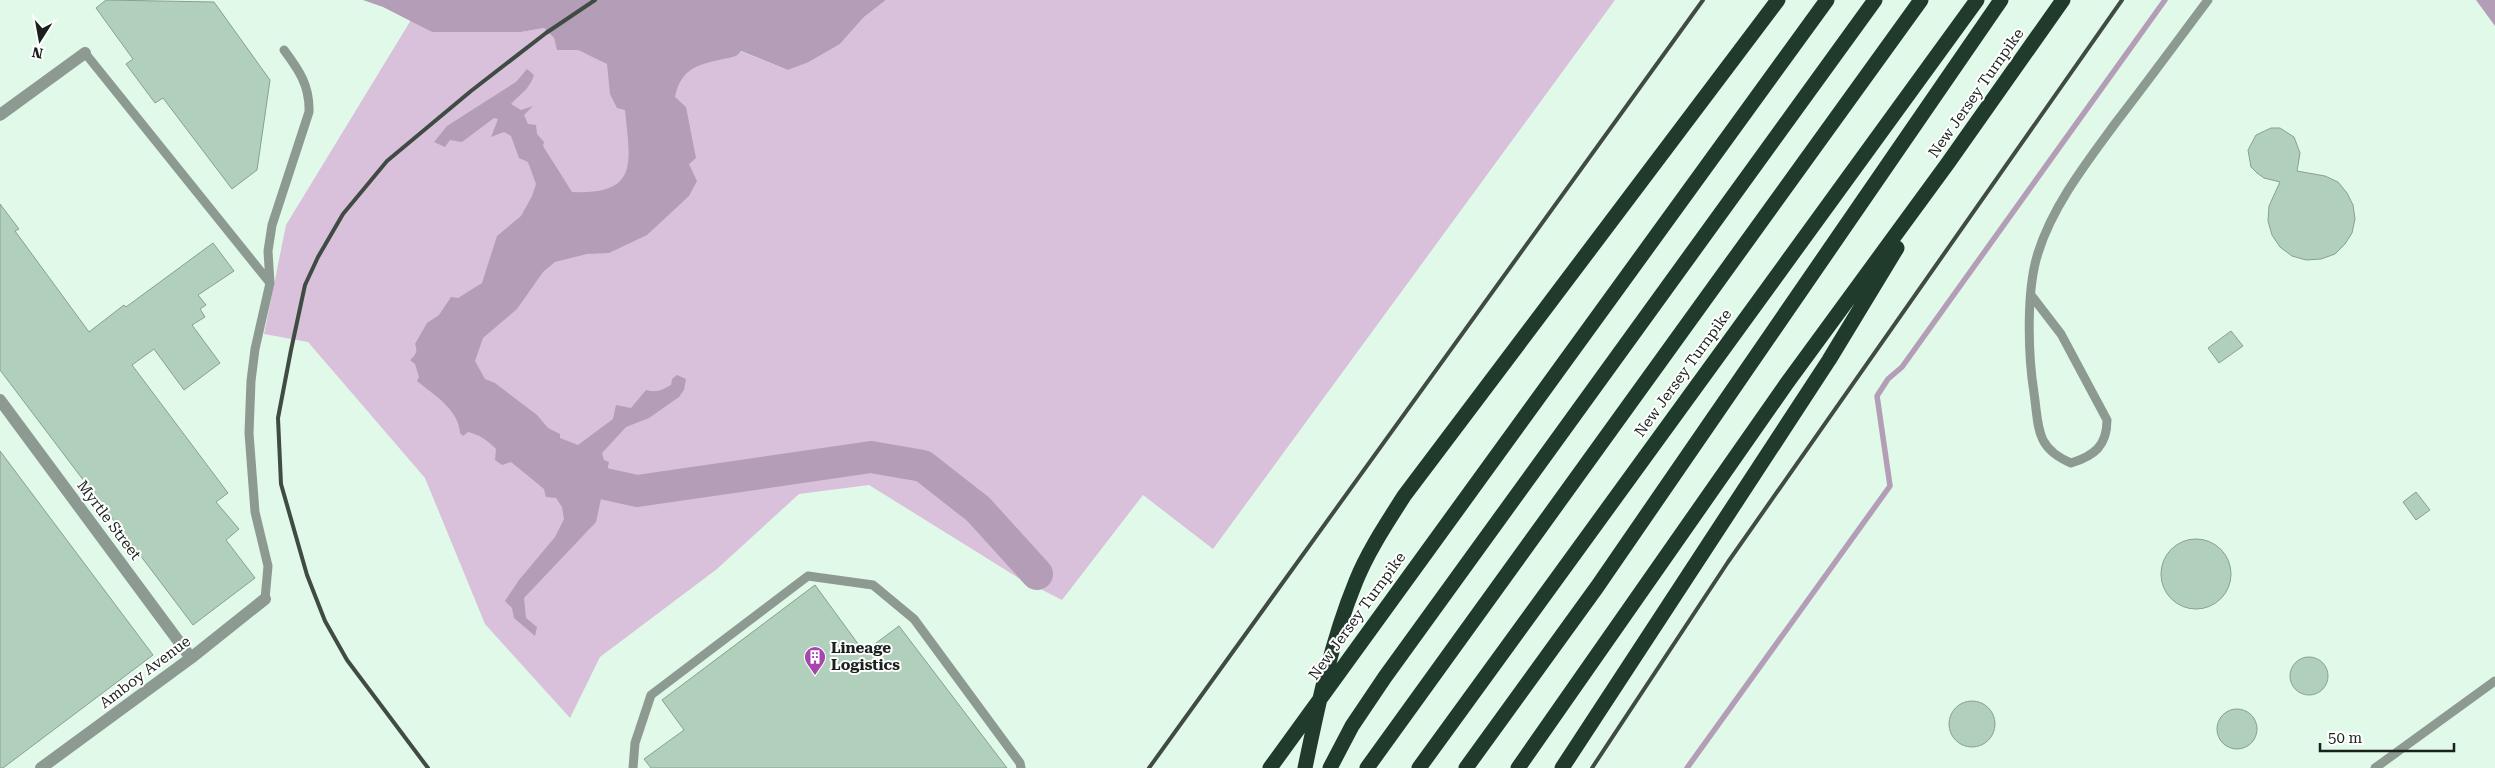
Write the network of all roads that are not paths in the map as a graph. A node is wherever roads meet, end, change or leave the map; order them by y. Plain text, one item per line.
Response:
1 (1778, 0) edge
2 (1827, 0) edge
3 (1875, 0) edge
4 (1922, 0) edge
5 (1976, 0) edge
6 (2001, 0) edge
7 (2063, 0) edge
8 (2208, 0) edge
9 (284, 50) dead end
10 (85, 53) joint
11 (0, 115) edge
12 (1948, 163) junction
13 (270, 283) junction
14 (2031, 295) junction
15 (0, 400) edge
16 (265, 599) joint
17 (191, 658) junction
18 (2495, 681) edge
19 (41, 768) edge
20 (633, 768) edge
21 (1020, 768) edge
22 (1270, 768) edge
23 (1305, 768) edge
24 (1330, 768) edge
25 (1367, 768) edge
26 (1420, 768) edge
27 (1466, 768) edge
28 (1518, 768) edge
29 (1562, 768) edge
30 (2374, 768) edge

1 - 23 highway
2 - 22 highway, New Jersey Turnpike
3 - 24 highway
4 - 25 highway, New Jersey Turnpike
5 - 26 highway, New Jersey Turnpike
6 - 27 highway
7 - 12 highway, New Jersey Turnpike
8 - 14 lane
9 - 13 lane
10 - 11 street
10 - 13 lane
12 - 28 highway, New Jersey Turnpike
12 - 29 highway
13 - 16 lane
14 - 14 lane
15 - 17 street, Myrtle Street
16 - 17 street, Amboy Avenue
17 - 19 street, Amboy Avenue
18 - 30 lane
20 - 21 lane

